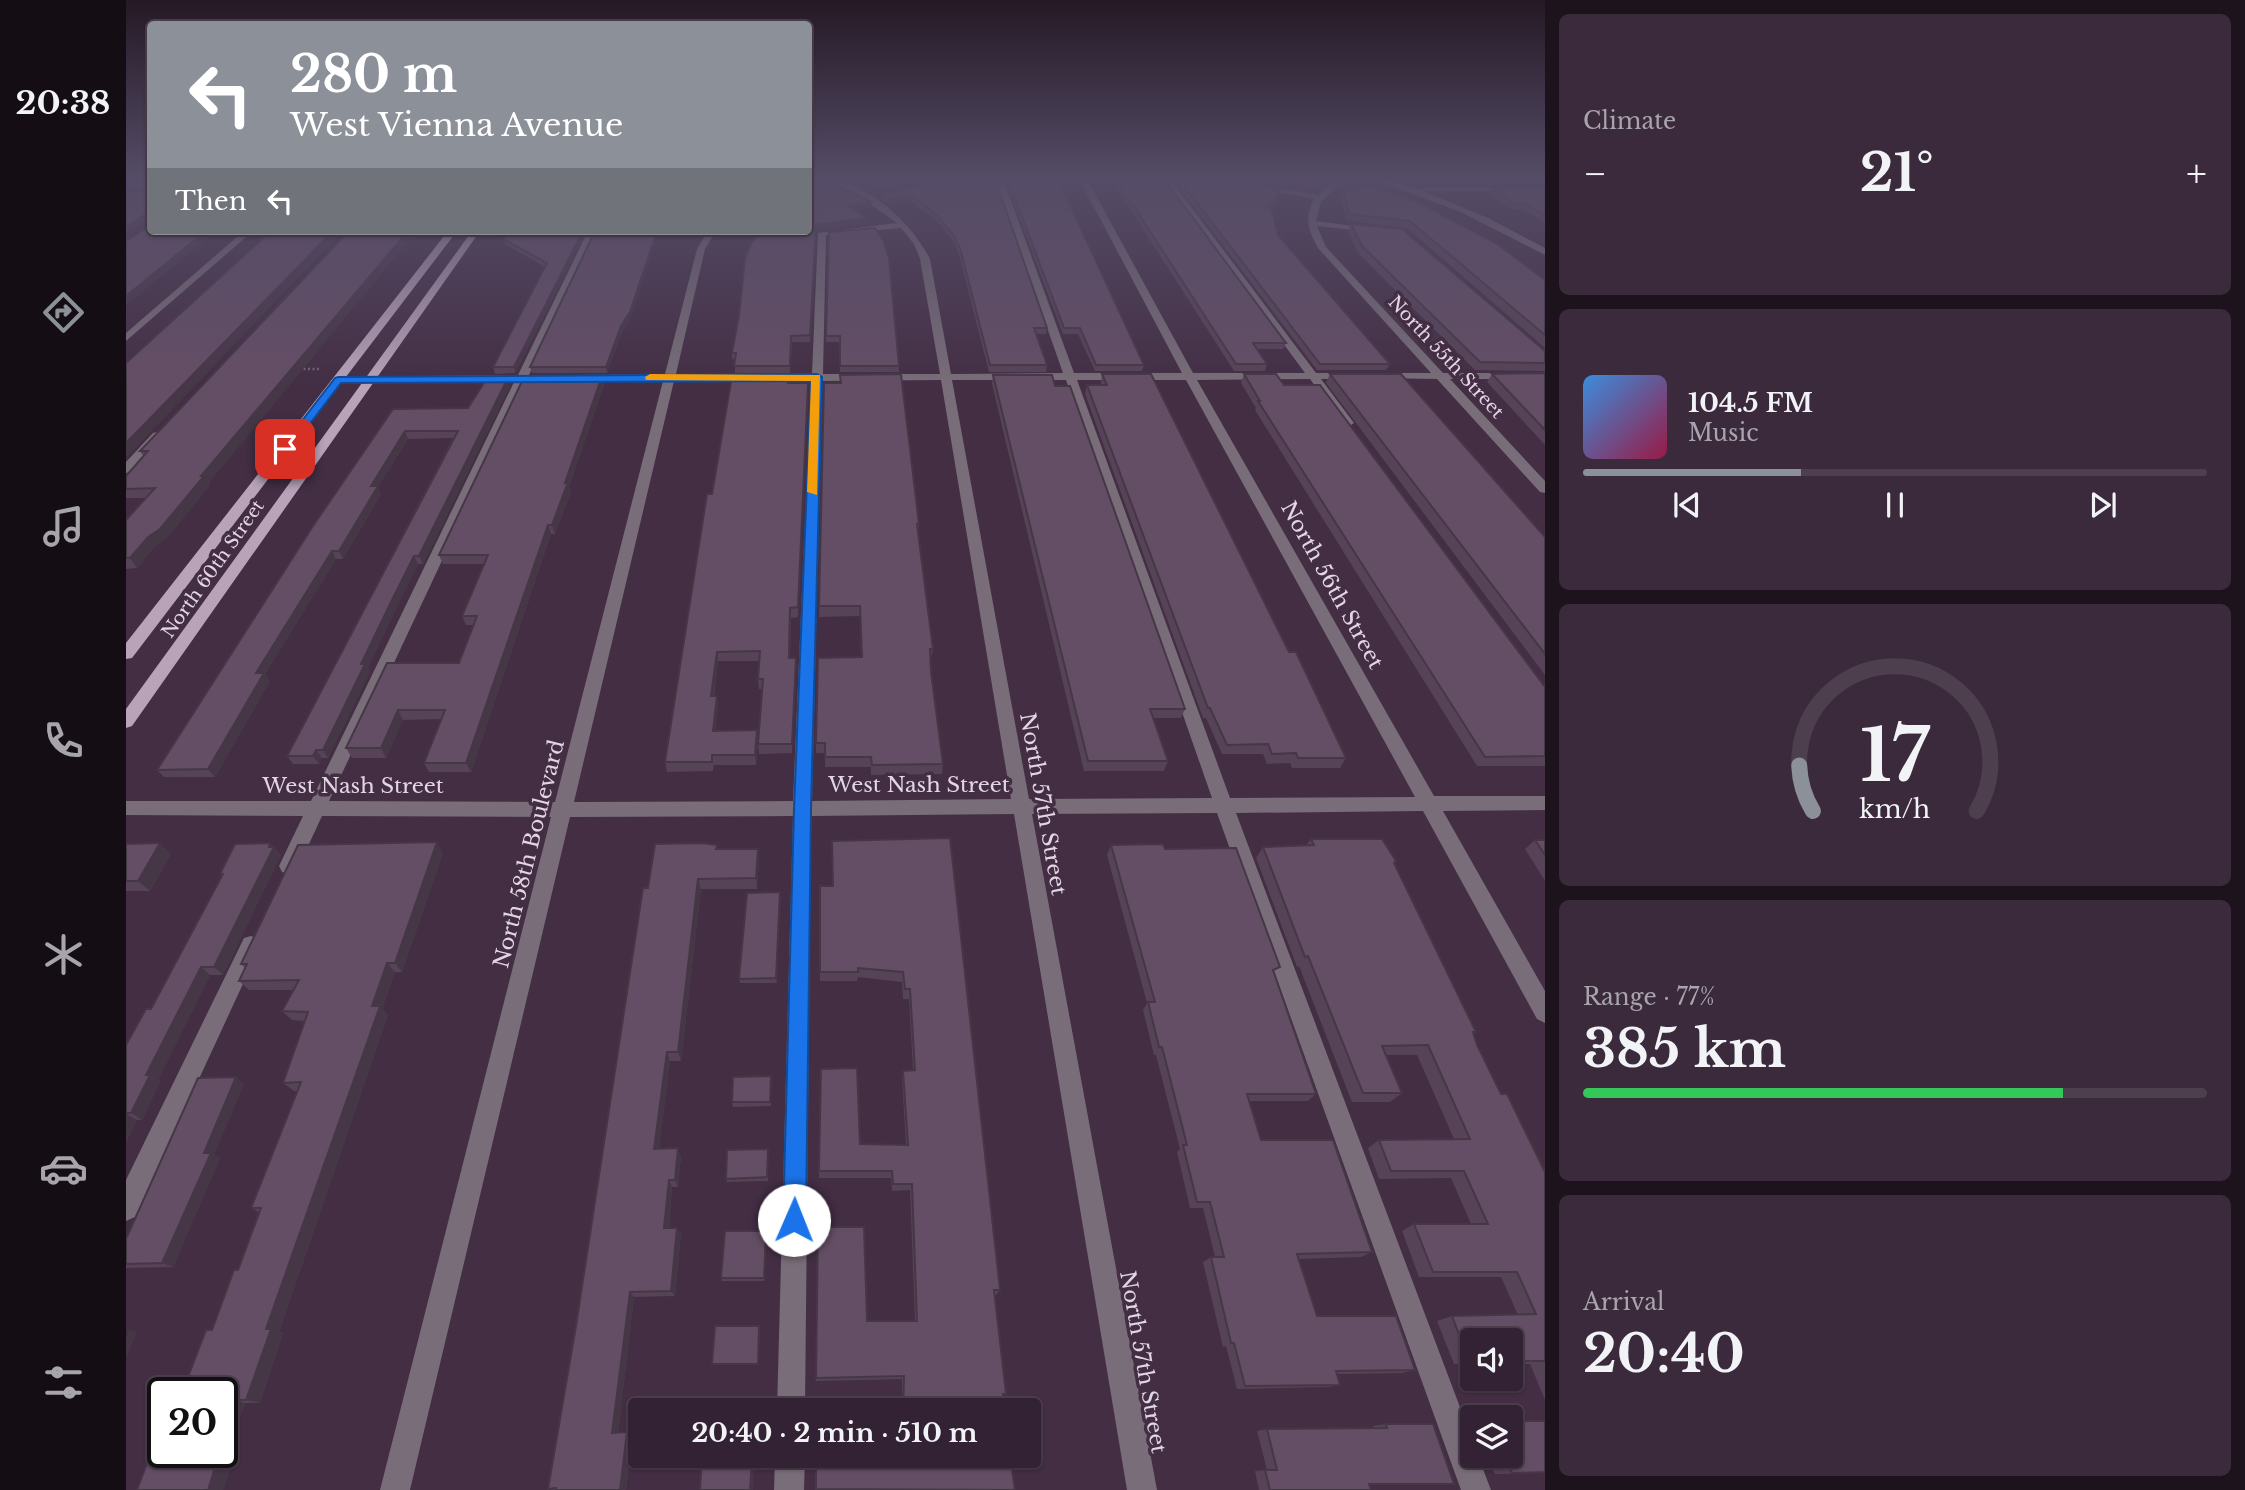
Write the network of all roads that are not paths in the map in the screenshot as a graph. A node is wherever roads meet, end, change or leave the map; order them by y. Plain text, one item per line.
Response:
1 (229, 249) edge
2 (439, 249) edge
3 (463, 249) edge
4 (583, 249) edge
5 (702, 249) edge
6 (821, 249) edge
7 (921, 249) edge
8 (1024, 249) edge
9 (1121, 249) edge
10 (1218, 249) edge
11 (1324, 249) edge
12 (126, 338) edge
13 (1314, 376) junction
14 (1440, 376) junction
15 (1545, 376) edge
16 (670, 377) junction
17 (817, 377) junction
18 (944, 377) junction
19 (1071, 377) junction
20 (1190, 377) junction
21 (520, 379) junction
22 (338, 380) junction
23 (369, 380) junction
24 (1352, 429) edge
25 (164, 430) edge
26 (126, 470) edge
27 (1545, 489) edge
28 (126, 654) edge
29 (126, 722) edge
30 (1545, 803) edge
31 (1431, 804) junction
32 (1224, 806) junction
33 (126, 808) edge
34 (316, 808) junction
35 (1020, 808) junction
36 (802, 809) junction
37 (563, 810) junction
38 (284, 877) edge
39 (260, 926) edge
40 (1545, 1012) edge
41 (126, 1208) edge
42 (791, 1398) edge
43 (790, 1468) edge
44 (396, 1490) edge
45 (789, 1490) edge
46 (1142, 1490) edge
47 (1476, 1490) edge

1 - 12 street
2 - 22 main road, North 60th Street
3 - 23 main road, North 60th Street
4 - 21 street
5 - 16 street, North 58th Boulevard
6 - 17 street
7 - 18 street, North 57th Street
8 - 19 street
9 - 20 street, North 56th Street
10 - 13 street
11 - 14 street, North 55th Street
13 - 14 street
13 - 20 street
13 - 24 street
14 - 15 street
14 - 27 street, North 55th Street
16 - 17 street
16 - 21 street
16 - 37 street, North 58th Boulevard
17 - 18 street
17 - 36 street
18 - 19 street
18 - 35 street, North 57th Street
19 - 20 street
19 - 32 street
20 - 31 street, North 56th Street
21 - 23 street
21 - 34 street
22 - 23 street
22 - 28 main road, North 60th Street
23 - 29 main road, North 60th Street
25 - 26 street
30 - 31 street, West Nash Street
31 - 32 street, West Nash Street
31 - 40 street, North 56th Street
32 - 35 street, West Nash Street
32 - 47 street
33 - 34 street, West Nash Street
34 - 37 street, West Nash Street
34 - 38 street
35 - 36 street, West Nash Street
35 - 46 street, North 57th Street
36 - 37 street, West Nash Street
36 - 42 street
37 - 44 street, North 58th Boulevard
39 - 41 street
43 - 45 street

